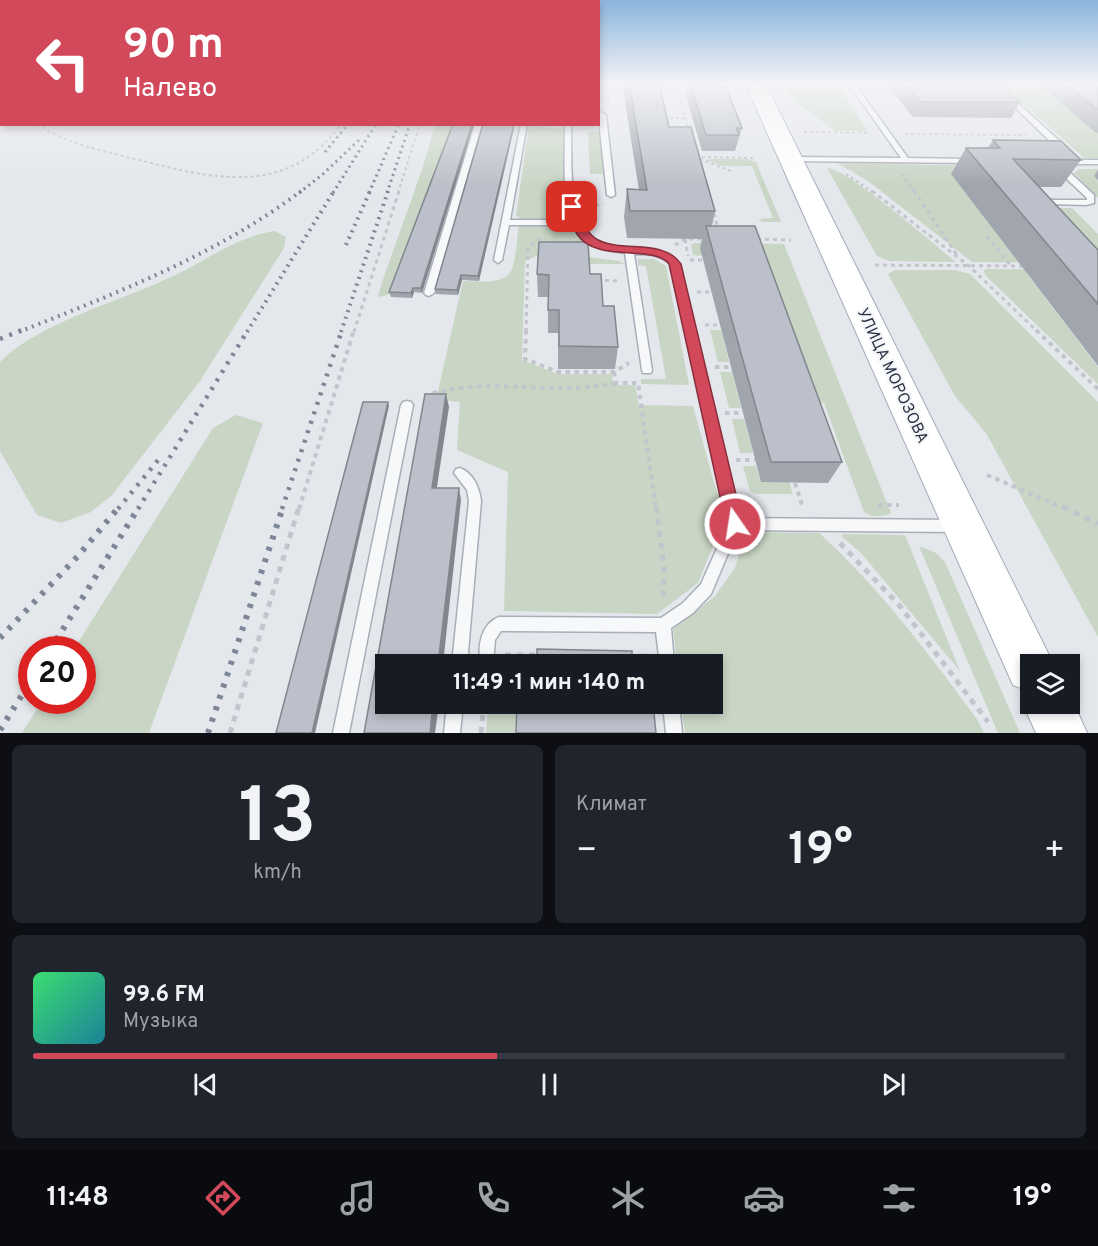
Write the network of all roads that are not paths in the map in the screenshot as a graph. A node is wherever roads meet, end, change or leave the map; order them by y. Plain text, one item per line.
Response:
1 (603, 117) edge
2 (781, 117) edge
3 (876, 117) edge
4 (1029, 117) edge
5 (477, 126) edge
6 (524, 126) edge
7 (568, 126) edge
8 (805, 150) junction
9 (906, 160) junction
10 (978, 161) edge
11 (1077, 162) junction
12 (1098, 162) edge
13 (611, 195) dead end
14 (1090, 202) junction
15 (1098, 210) edge
16 (1049, 216) edge
17 (506, 222) junction
18 (576, 223) junction
19 (629, 251) junction
20 (498, 261) dead end
21 (429, 293) dead end
22 (647, 370) dead end
23 (407, 405) road end
24 (460, 473) dead end
25 (735, 524) junction
26 (962, 526) junction
27 (663, 625) junction
28 (461, 654) edge
29 (487, 654) edge
30 (661, 654) edge
31 (1023, 654) edge
32 (455, 714) edge
33 (672, 714) edge
34 (1053, 714) edge
35 (341, 733) edge
36 (452, 733) edge
37 (674, 733) edge
38 (1062, 733) edge

1 - 13 lane
2 - 8 main road, УЛИЦА МОРОЗОВА
3 - 9 lane
4 - 11 lane
5 - 21 lane
6 - 17 lane
7 - 18 lane
8 - 9 lane
8 - 26 main road, УЛИЦА МОРОЗОВА
9 - 10 lane
11 - 12 lane
11 - 14 lane
14 - 15 lane
14 - 16 lane
17 - 18 lane
17 - 20 lane
18 - 19 lane
19 - 22 lane
19 - 25 lane
23 - 35 lane
24 - 28 lane
25 - 26 lane
25 - 27 lane
26 - 31 main road, УЛИЦА МОРОЗОВА
27 - 29 lane
27 - 30 lane
32 - 36 lane
33 - 37 lane
34 - 38 main road

